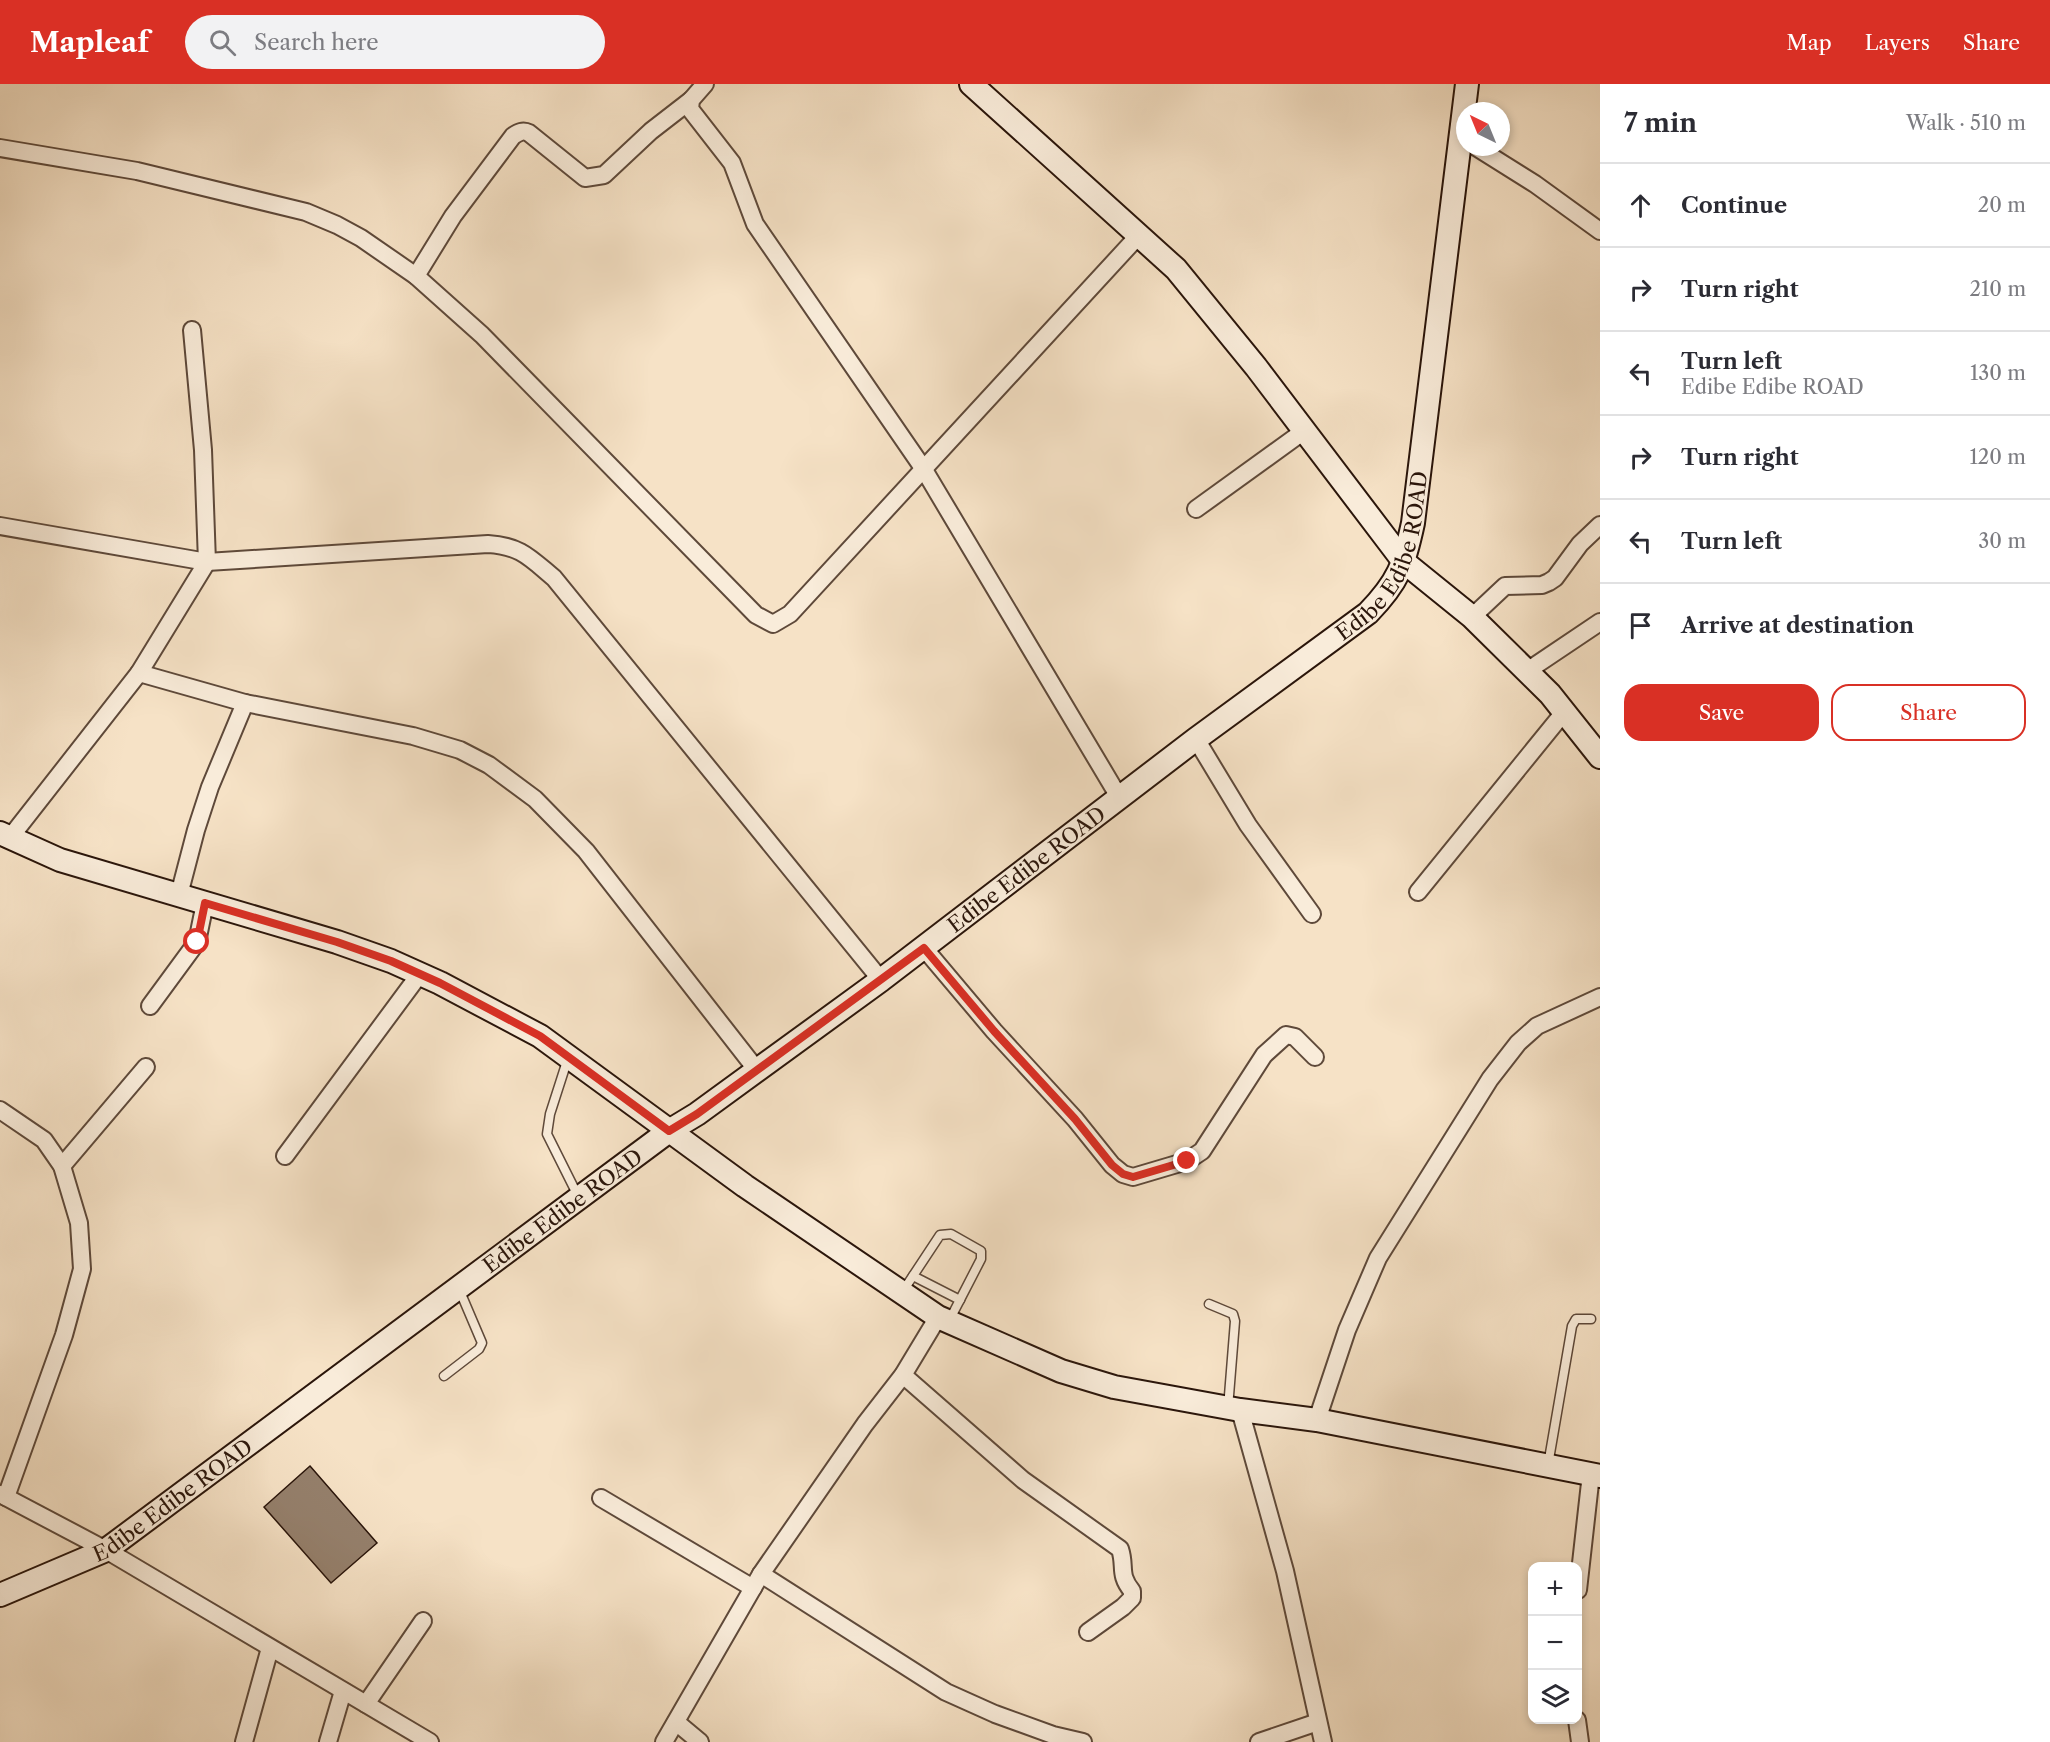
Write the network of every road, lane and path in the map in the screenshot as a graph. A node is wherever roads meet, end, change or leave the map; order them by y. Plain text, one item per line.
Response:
1 (705, 84) edge
2 (971, 84) edge
3 (1467, 84) edge
4 (691, 100) junction
5 (1467, 102) edge
6 (0, 148) edge
7 (1465, 156) edge
8 (1490, 156) edge
9 (1600, 231) edge
10 (1140, 234) junction
11 (416, 276) junction
12 (192, 330) dead end
13 (1304, 431) junction
14 (923, 468) junction
15 (1196, 509) dead end
16 (1600, 525) edge
17 (0, 526) edge
18 (207, 562) junction
19 (1404, 562) junction
20 (1472, 616) junction
21 (1600, 622) edge
22 (1527, 671) junction
23 (139, 673) junction
24 (244, 703) junction
25 (1565, 711) junction
26 (1196, 739) junction
27 (1600, 757) edge
28 (1119, 797) junction
29 (4, 836) edge
30 (1418, 892) dead end
31 (179, 896) junction
32 (205, 903) junction
33 (1312, 914) dead end
34 (924, 948) junction
35 (419, 975) junction
36 (881, 980) junction
37 (1600, 997) edge
38 (150, 1006) dead end
39 (568, 1057) junction
40 (1315, 1057) dead end
41 (146, 1066) dead end
42 (756, 1069) junction
43 (0, 1110) edge
44 (669, 1131) junction
45 (285, 1156) dead end
46 (62, 1166) junction
47 (579, 1199) junction
48 (908, 1284) junction
49 (459, 1288) junction
50 (960, 1300) junction
51 (1209, 1304) dead end
52 (944, 1319) junction
53 (1591, 1319) dead end
54 (903, 1375) junction
55 (444, 1376) dead end
56 (1234, 1409) junction
57 (1317, 1420) junction
58 (1548, 1466) junction
59 (1595, 1475) edge
60 (3, 1496) edge
61 (601, 1498) dead end
62 (106, 1550) junction
63 (1582, 1563) edge
64 (757, 1581) junction
65 (0, 1595) edge
66 (423, 1621) dead end
67 (1089, 1632) dead end
68 (270, 1648) junction
69 (343, 1691) junction
70 (366, 1704) junction
71 (676, 1722) junction
72 (1318, 1722) junction
73 (1578, 1724) edge
74 (244, 1742) edge
75 (328, 1742) edge
76 (430, 1742) edge
77 (664, 1742) edge
78 (700, 1742) edge
79 (1083, 1742) edge
80 (1259, 1742) edge
81 (1323, 1742) edge
82 (1580, 1742) edge

1 - 4 street
2 - 10 street
3 - 5 street, Edibe Edibe ROAD
4 - 11 street
4 - 14 street
6 - 11 street
7 - 19 street, Edibe Edibe ROAD
8 - 9 street
10 - 13 street
10 - 14 street
11 - 14 street
12 - 18 street
13 - 15 street
13 - 19 street
14 - 28 street
16 - 20 street
17 - 18 street
18 - 23 street
18 - 36 street
19 - 20 street
19 - 26 street, Edibe Edibe ROAD
20 - 22 street
21 - 22 street
22 - 25 street
23 - 24 street
23 - 29 street
24 - 31 street
24 - 42 street
25 - 27 street
25 - 30 street
26 - 28 street, Edibe Edibe ROAD
26 - 33 street
28 - 34 street, Edibe Edibe ROAD
29 - 31 street
31 - 32 street
32 - 35 street
32 - 38 street
34 - 36 street, Edibe Edibe ROAD
34 - 40 street
35 - 39 street
35 - 45 street
36 - 42 street, Edibe Edibe ROAD
37 - 57 street
39 - 44 street
39 - 47 lane
41 - 46 street
42 - 44 street, Edibe Edibe ROAD
43 - 46 street
44 - 47 street, Edibe Edibe ROAD
44 - 48 street
46 - 60 street
47 - 49 street, Edibe Edibe ROAD
48 - 50 lane
48 - 50 lane
48 - 52 street
49 - 55 lane
49 - 62 street, Edibe Edibe ROAD
50 - 52 lane
51 - 56 lane
52 - 54 street
52 - 56 street
53 - 58 lane
54 - 64 street
54 - 67 street
56 - 57 street
56 - 72 street
57 - 58 street
58 - 59 street
59 - 63 street
60 - 62 street
61 - 64 street
62 - 65 street, Edibe Edibe ROAD
62 - 68 street
64 - 71 street
64 - 79 street
66 - 70 street
68 - 69 street
68 - 74 street
69 - 70 street
69 - 75 street
70 - 76 street
71 - 77 street
71 - 78 street
72 - 80 street
72 - 81 street
73 - 82 street

